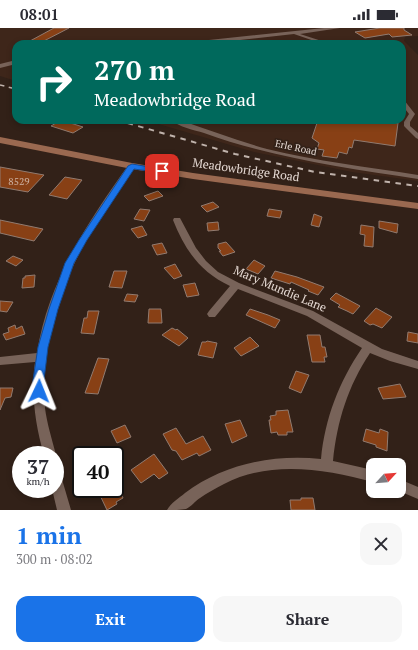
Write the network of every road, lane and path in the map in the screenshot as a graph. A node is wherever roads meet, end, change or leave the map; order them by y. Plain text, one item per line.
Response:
1 (338, 28) edge
2 (291, 34) junction
3 (230, 40) edge
4 (313, 40) edge
5 (12, 63) edge
6 (0, 66) edge
7 (406, 106) edge
8 (185, 124) edge
9 (418, 137) edge
10 (0, 140) edge
11 (132, 166) junction
12 (418, 177) edge
13 (418, 206) edge
14 (177, 220) dead end
15 (236, 285) junction
16 (212, 314) dead end
17 (368, 347) junction
18 (41, 357) junction
19 (0, 361) edge
20 (418, 365) edge
21 (48, 446) edge
22 (326, 466) junction
23 (366, 475) edge
24 (406, 488) edge
25 (418, 493) edge
26 (61, 498) edge
27 (64, 510) edge
28 (174, 510) edge

1 - 2 street
2 - 3 street
2 - 4 street
5 - 6 street
7 - 9 street
8 - 12 street, Erle Road
10 - 11 main road, Meadowbridge Road
11 - 13 main road, Meadowbridge Road
11 - 18 street
14 - 15 street, Mary Mundie Lane
15 - 16 street
15 - 17 street, Mary Mundie Lane
17 - 20 street, Mary Mundie Lane
17 - 22 street
18 - 19 street
18 - 21 street
22 - 23 street
22 - 28 street
24 - 25 street
26 - 27 street

